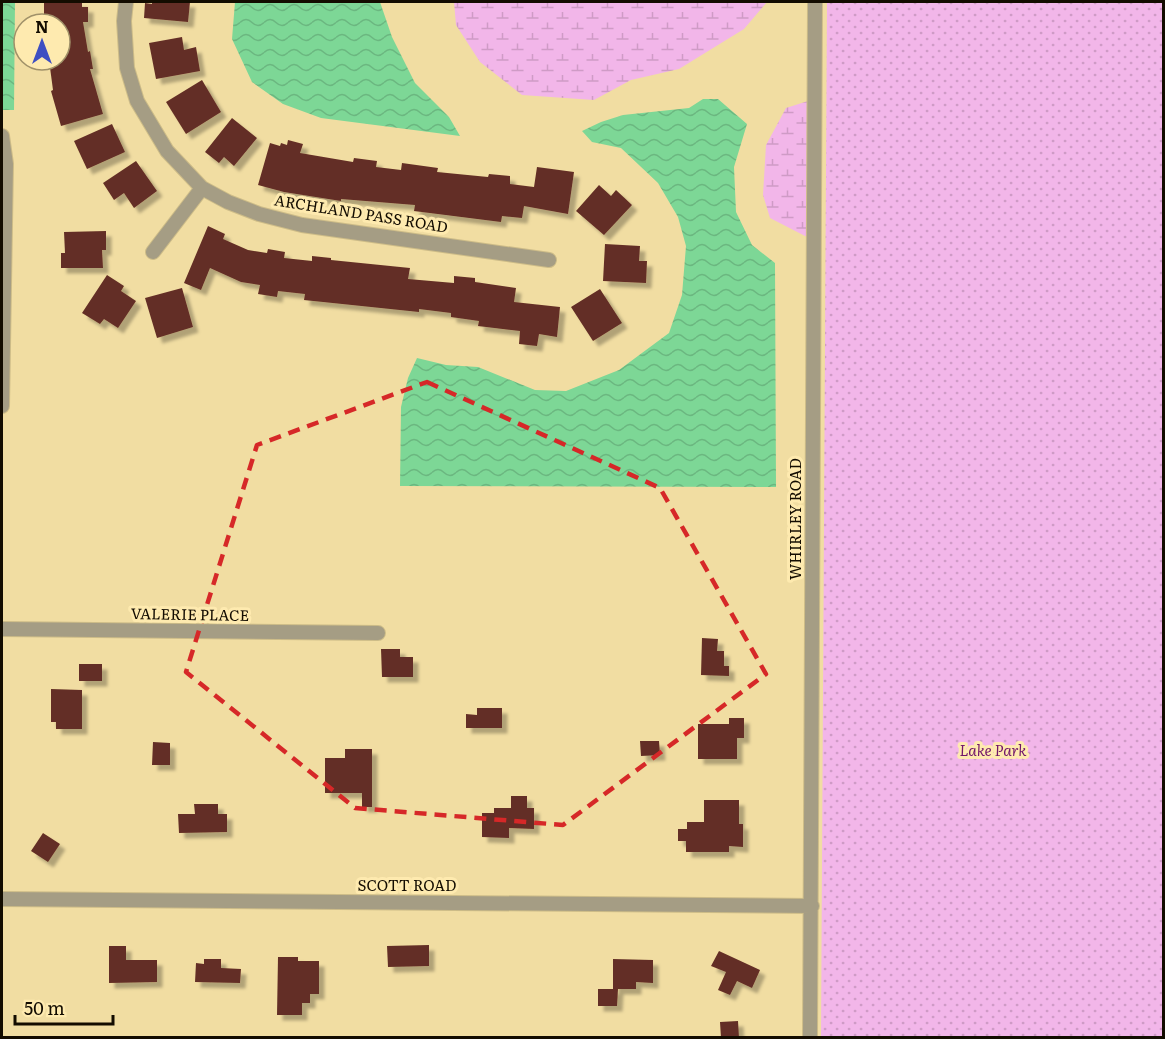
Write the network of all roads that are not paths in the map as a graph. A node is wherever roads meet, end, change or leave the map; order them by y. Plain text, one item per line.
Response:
1 (126, 2) edge
2 (815, 2) edge
3 (2, 136) edge
4 (202, 188) junction
5 (153, 252) dead end
6 (549, 260) dead end
7 (2, 406) edge
8 (2, 629) edge
9 (378, 633) dead end
10 (2, 899) edge
11 (812, 906) junction
12 (810, 1038) edge

1 - 4 street, ARCHLAND PASS ROAD
2 - 11 street, WHIRLEY ROAD
3 - 7 street
4 - 5 street
4 - 6 street, ARCHLAND PASS ROAD
8 - 9 street, VALERIE PLACE
10 - 11 street, SCOTT ROAD
11 - 12 street, WHIRLEY ROAD

